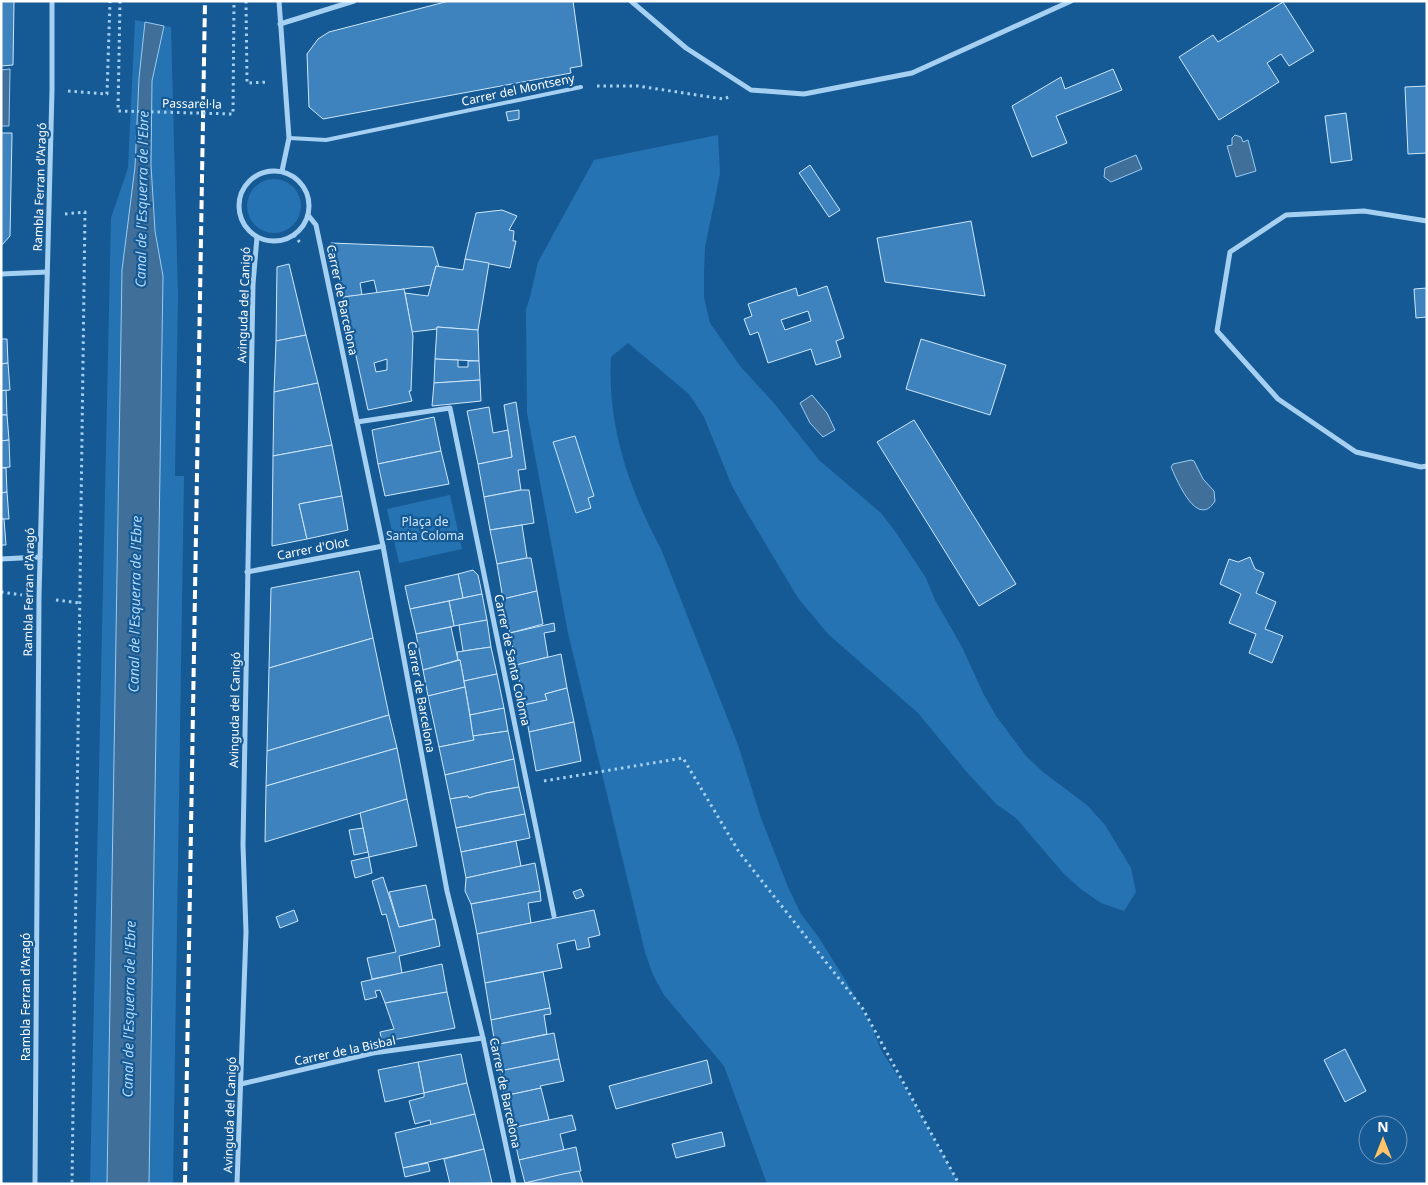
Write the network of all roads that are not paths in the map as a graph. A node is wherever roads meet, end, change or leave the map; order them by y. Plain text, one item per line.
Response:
1 (52, 1) edge
2 (279, 1) edge
3 (354, 1) edge
4 (631, 1) edge
5 (1071, 1) edge
6 (280, 24) junction
7 (581, 87) road end
8 (289, 138) junction
9 (282, 171) junction
10 (308, 215) junction
11 (1427, 221) edge
12 (257, 237) junction
13 (47, 272) junction
14 (1, 274) edge
15 (357, 422) junction
16 (1427, 466) edge
17 (383, 546) junction
18 (40, 557) junction
19 (1, 559) edge
20 (247, 572) junction
21 (554, 916) dead end
22 (483, 1038) junction
23 (241, 1084) junction
24 (34, 1184) edge
25 (237, 1184) edge
26 (514, 1184) edge

1 - 13 street, Rambla Ferran d'Aragó
2 - 6 street
3 - 6 street
4 - 5 street
6 - 8 street
7 - 8 lane, Carrer del Montseny
8 - 9 street
9 - 10 street
9 - 12 street
10 - 12 street
10 - 15 street, Carrer de Barcelona
11 - 16 street
12 - 20 street, Avinguda del Canigó
13 - 14 street
13 - 18 street, Rambla Ferran d'Aragó
15 - 17 street, Carrer de Barcelona
15 - 21 street, Carrer de Santa Coloma
17 - 20 street, Carrer d'Olot
17 - 22 street, Carrer de Barcelona
18 - 19 street
18 - 24 street, Rambla Ferran d'Aragó
20 - 23 street, Avinguda del Canigó
22 - 23 street, Carrer de la Bisbal
22 - 26 street, Carrer de Barcelona
23 - 25 street, Avinguda del Canigó

